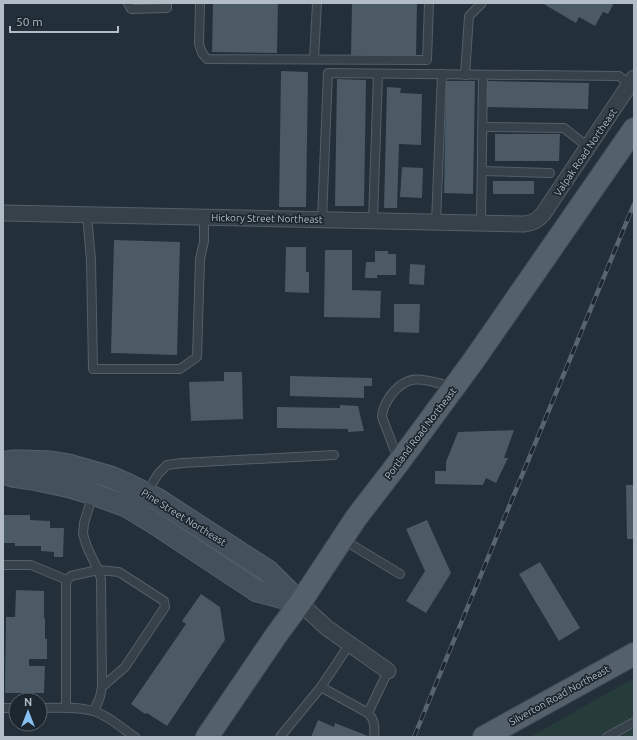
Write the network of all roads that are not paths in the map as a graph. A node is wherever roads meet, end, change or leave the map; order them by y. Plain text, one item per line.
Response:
1 (128, 3) edge
2 (167, 3) edge
3 (200, 3) edge
4 (316, 3) edge
5 (429, 3) edge
6 (482, 3) edge
7 (314, 59) junction
8 (378, 74) junction
9 (442, 74) junction
10 (464, 75) junction
11 (484, 75) junction
12 (632, 81) edge
13 (483, 127) junction
14 (634, 128) edge
15 (588, 147) junction
16 (482, 171) junction
17 (550, 173) dead end
18 (3, 213) edge
19 (87, 215) junction
20 (204, 217) junction
21 (322, 220) junction
22 (373, 220) junction
23 (436, 222) junction
24 (481, 223) junction
25 (532, 223) joint
26 (454, 387) junction
27 (334, 455) dead end
28 (400, 462) junction
29 (3, 463) edge
30 (3, 472) edge
31 (93, 494) junction
32 (142, 503) junction
33 (342, 539) junction
34 (3, 565) edge
35 (98, 570) junction
36 (400, 574) dead end
37 (68, 580) junction
38 (300, 603) junction
39 (349, 645) junction
40 (634, 654) edge
41 (388, 671) joint
42 (102, 687) junction
43 (322, 687) junction
44 (48, 708) edge
45 (66, 708) junction
46 (94, 711) junction
47 (368, 713) junction
48 (634, 722) edge
49 (131, 736) edge
50 (207, 737) edge
51 (280, 737) edge
52 (374, 737) edge
53 (484, 737) edge
54 (607, 737) edge

1 - 2 lane
3 - 7 lane
4 - 7 lane
5 - 7 lane
6 - 10 lane
8 - 9 lane
8 - 21 lane
8 - 22 lane
9 - 10 lane
9 - 23 lane
10 - 11 lane
11 - 12 lane
11 - 13 lane
12 - 15 street, Valpak Road Northeast
13 - 15 lane
13 - 16 lane
14 - 26 main road, Portland Road Northeast
15 - 25 street, Valpak Road Northeast
16 - 17 lane
16 - 24 lane
18 - 19 street, Hickory Street Northeast
19 - 20 street, Hickory Street Northeast
19 - 20 lane
20 - 21 street, Hickory Street Northeast
21 - 22 street, Hickory Street Northeast
22 - 23 street, Hickory Street Northeast
23 - 24 street, Hickory Street Northeast
24 - 25 street, Hickory Street Northeast
26 - 28 main road, Portland Road Northeast
26 - 28 lane
27 - 32 lane
28 - 33 main road, Portland Road Northeast
29 - 32 main road, Pine Street Northeast
30 - 31 main road, Pine Street Northeast
31 - 32 main road, Pine Street Northeast
31 - 35 lane
32 - 38 main road, Pine Street Northeast
33 - 36 lane
33 - 38 main road, Portland Road Northeast
34 - 37 lane
35 - 37 lane
35 - 42 lane
35 - 42 lane
37 - 45 lane
38 - 39 street, Pine Street Northeast
38 - 50 main road, Portland Road Northeast
39 - 41 street, Pine Street Northeast
39 - 43 lane
40 - 53 main road, Silverton Road Northeast
41 - 47 lane
42 - 46 lane
43 - 47 lane
43 - 51 lane
44 - 45 lane
45 - 46 lane
46 - 49 lane
47 - 52 lane
48 - 54 lane

